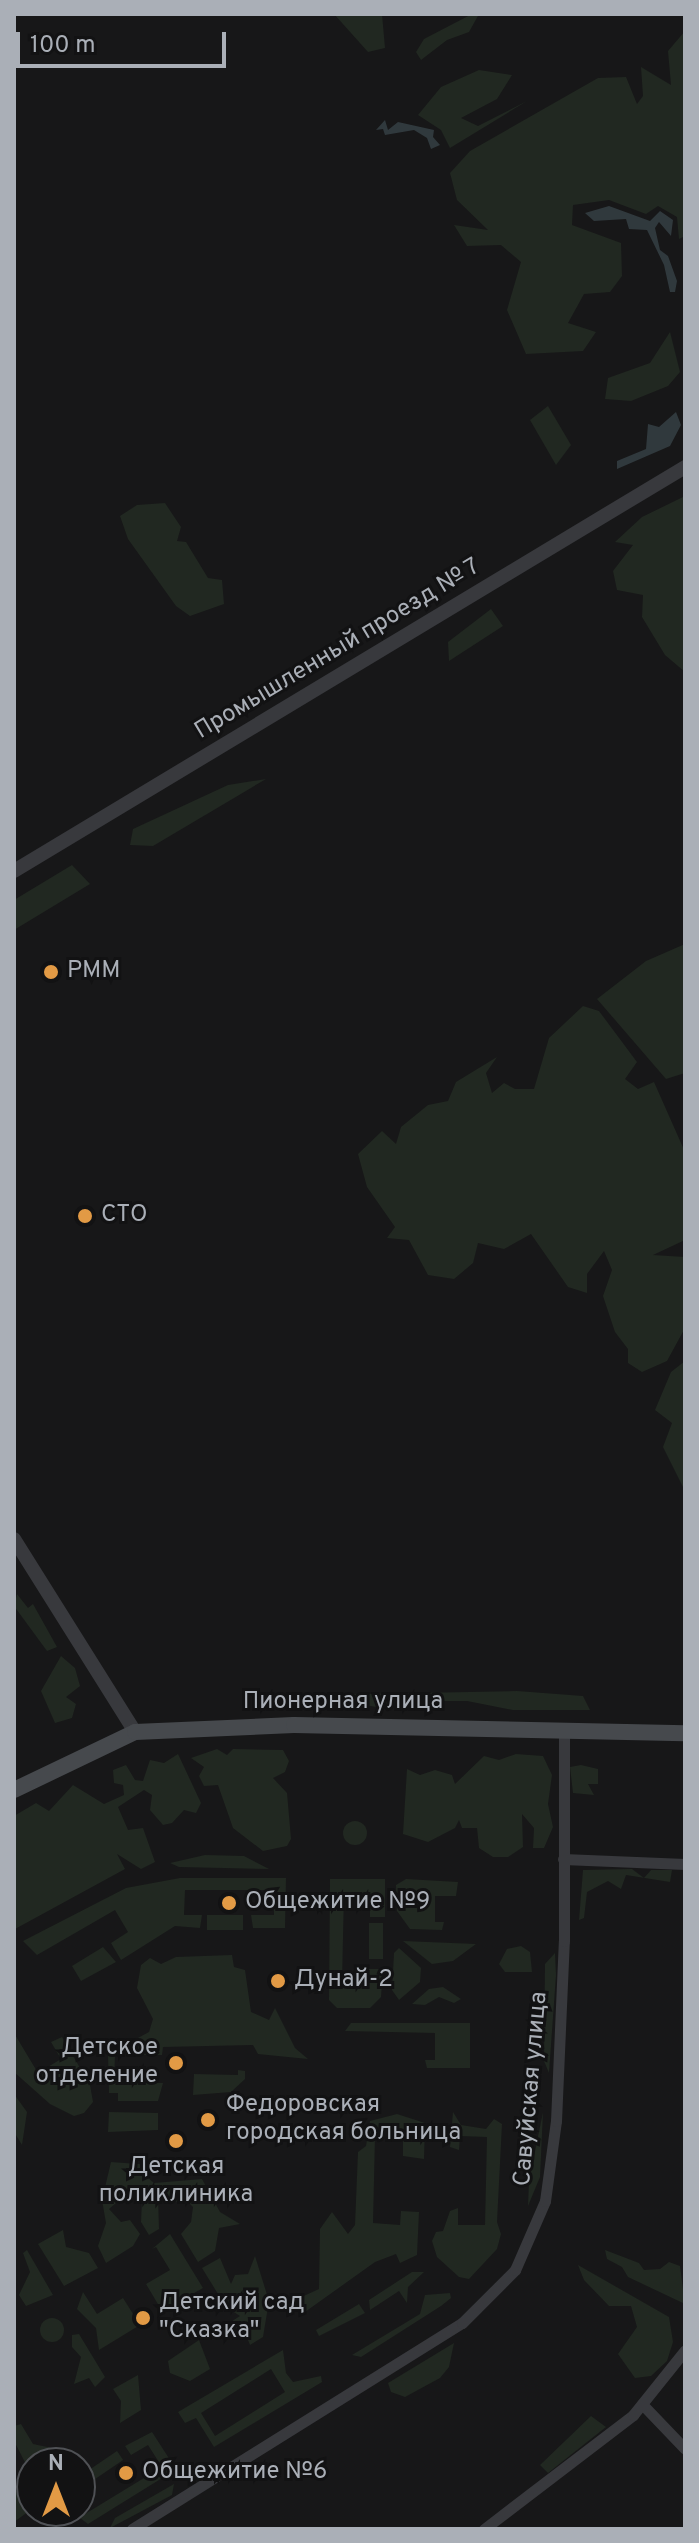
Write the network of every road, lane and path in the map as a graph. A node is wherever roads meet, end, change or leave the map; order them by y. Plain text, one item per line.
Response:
1 (685, 467) edge
2 (14, 871) edge
3 (14, 1539) edge
4 (564, 1729) junction
5 (135, 1732) junction
6 (685, 1733) edge
7 (14, 1790) edge
8 (563, 1859) junction
9 (685, 1864) edge
10 (685, 2350) edge
11 (642, 2404) junction
12 (685, 2449) edge
13 (132, 2529) edge
14 (484, 2529) edge

1 - 2 street, Промышленный проезд № 7
3 - 5 street
4 - 5 main road, Пионерная улица
4 - 6 main road, Пионерная улица
4 - 8 street, Савуйская улица
5 - 7 main road, Пионерная улица
8 - 9 street
8 - 13 street, Савуйская улица
10 - 11 street
11 - 12 street
11 - 14 street

